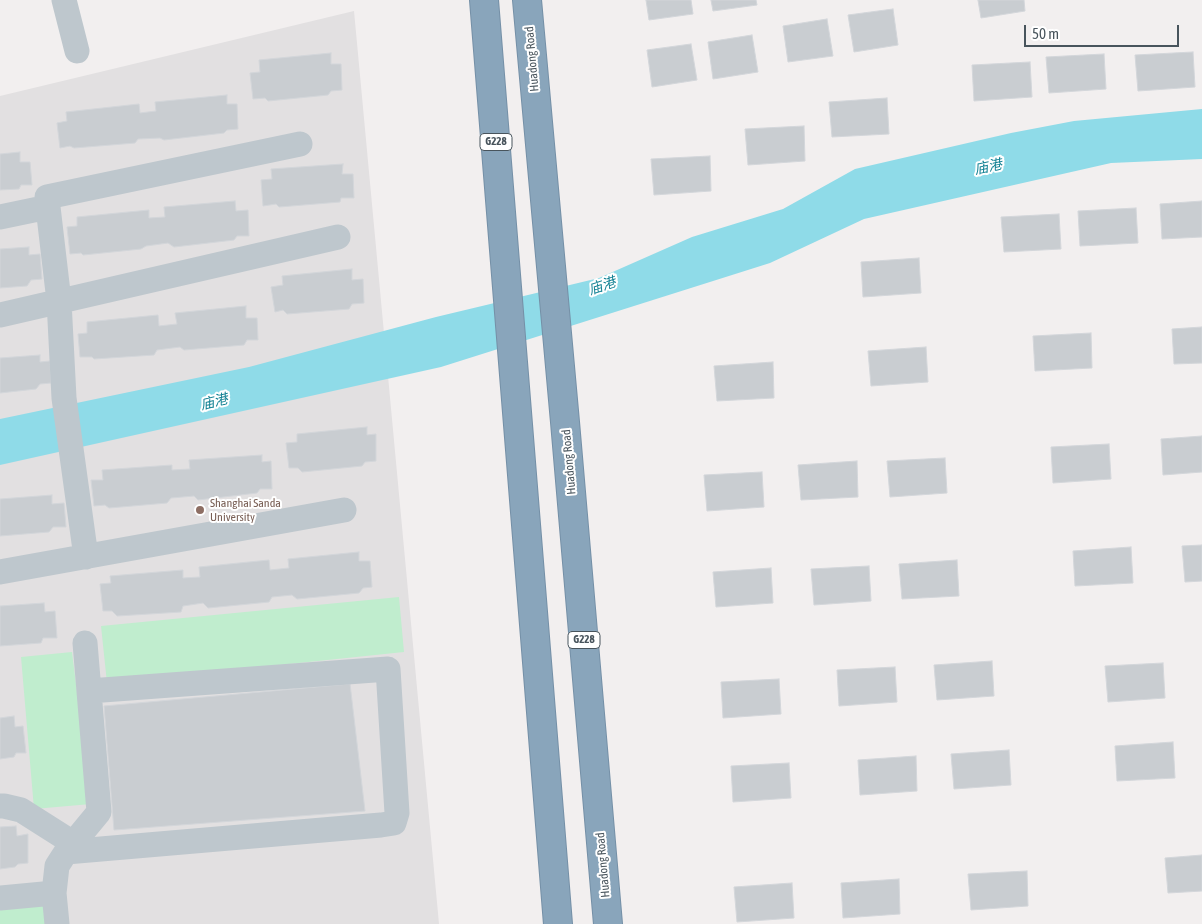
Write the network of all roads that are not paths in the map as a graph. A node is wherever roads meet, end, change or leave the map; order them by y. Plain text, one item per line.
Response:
1 (64, 0) edge
2 (484, 0) edge
3 (527, 0) edge
4 (77, 51) dead end
5 (300, 144) dead end
6 (48, 207) junction
7 (0, 217) edge
8 (338, 237) dead end
9 (59, 301) junction
10 (0, 315) edge
11 (344, 510) dead end
12 (86, 557) junction
13 (0, 572) edge
14 (85, 644) dead end
15 (89, 691) junction
16 (0, 806) edge
17 (70, 848) junction
18 (54, 894) junction
19 (0, 898) edge
20 (57, 924) edge
21 (558, 924) edge
22 (608, 924) edge

1 - 4 street
2 - 21 highway, G228
3 - 22 highway, Huadong Road / G228
5 - 6 street
6 - 7 street
6 - 9 street
8 - 9 street
9 - 10 street
9 - 12 street
11 - 12 street
12 - 13 street
14 - 15 street
15 - 17 street
15 - 17 street
16 - 17 street
17 - 18 street
18 - 19 street
18 - 20 street

